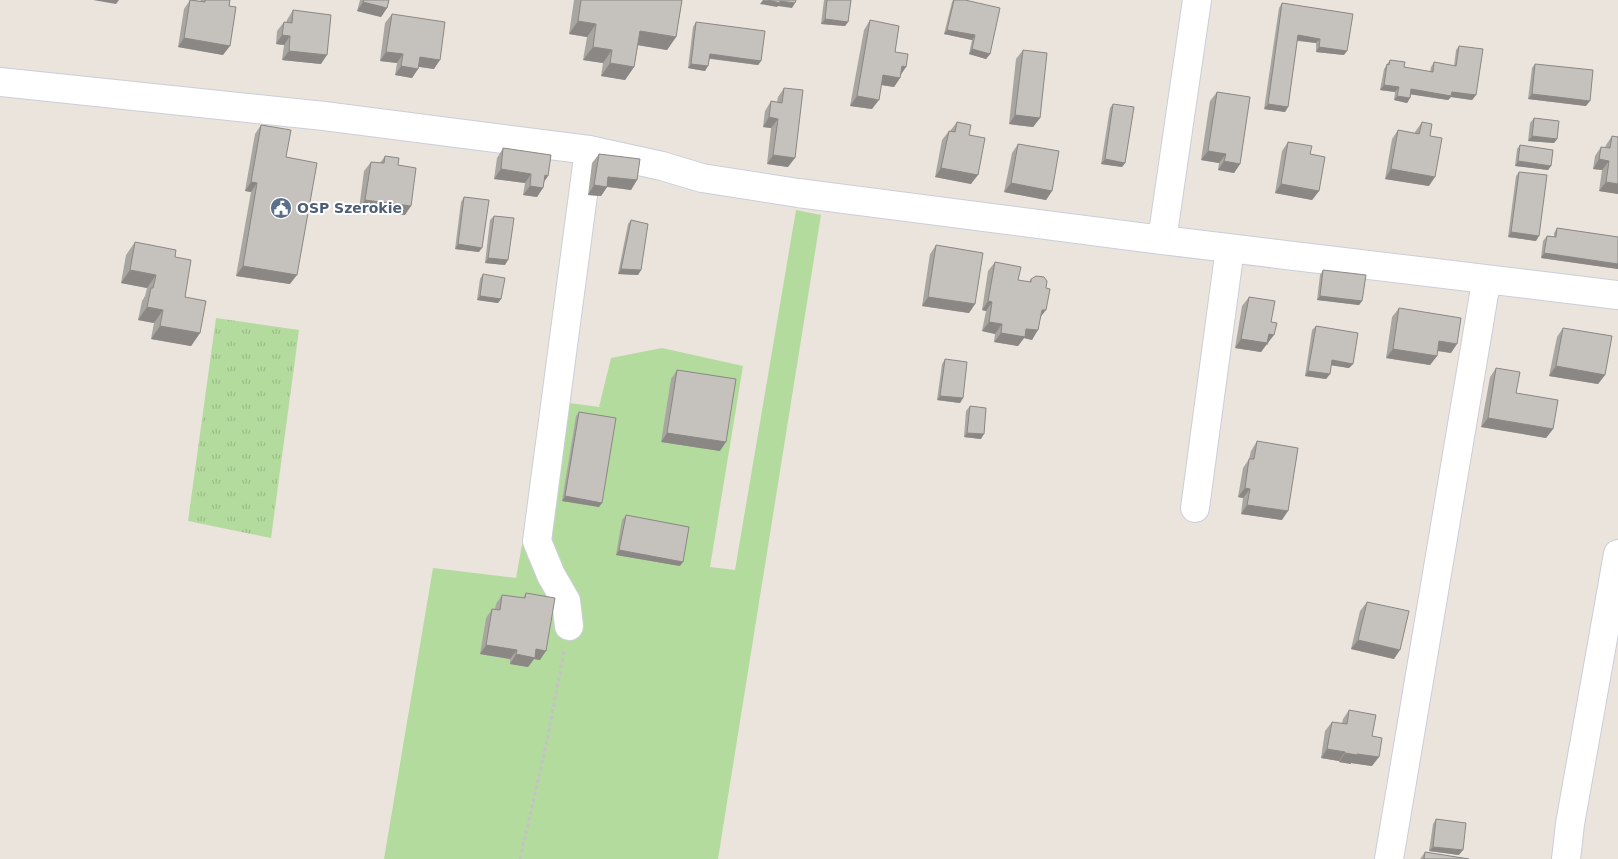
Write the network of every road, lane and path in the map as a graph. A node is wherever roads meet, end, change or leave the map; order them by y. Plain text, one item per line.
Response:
1 (1198, 0) edge
2 (1, 88) edge
3 (589, 150) junction
4 (1162, 240) junction
5 (1230, 248) junction
6 (1488, 280) junction
7 (1618, 295) edge
8 (1195, 508) dead end
9 (1618, 554) edge
10 (569, 626) joint
11 (520, 859) edge
12 (1389, 859) edge
13 (1566, 859) edge

1 - 4 street
2 - 3 street
3 - 4 street
3 - 10 street
4 - 5 street
5 - 6 street
5 - 8 street
6 - 7 street
6 - 12 street
9 - 13 street
10 - 11 path

